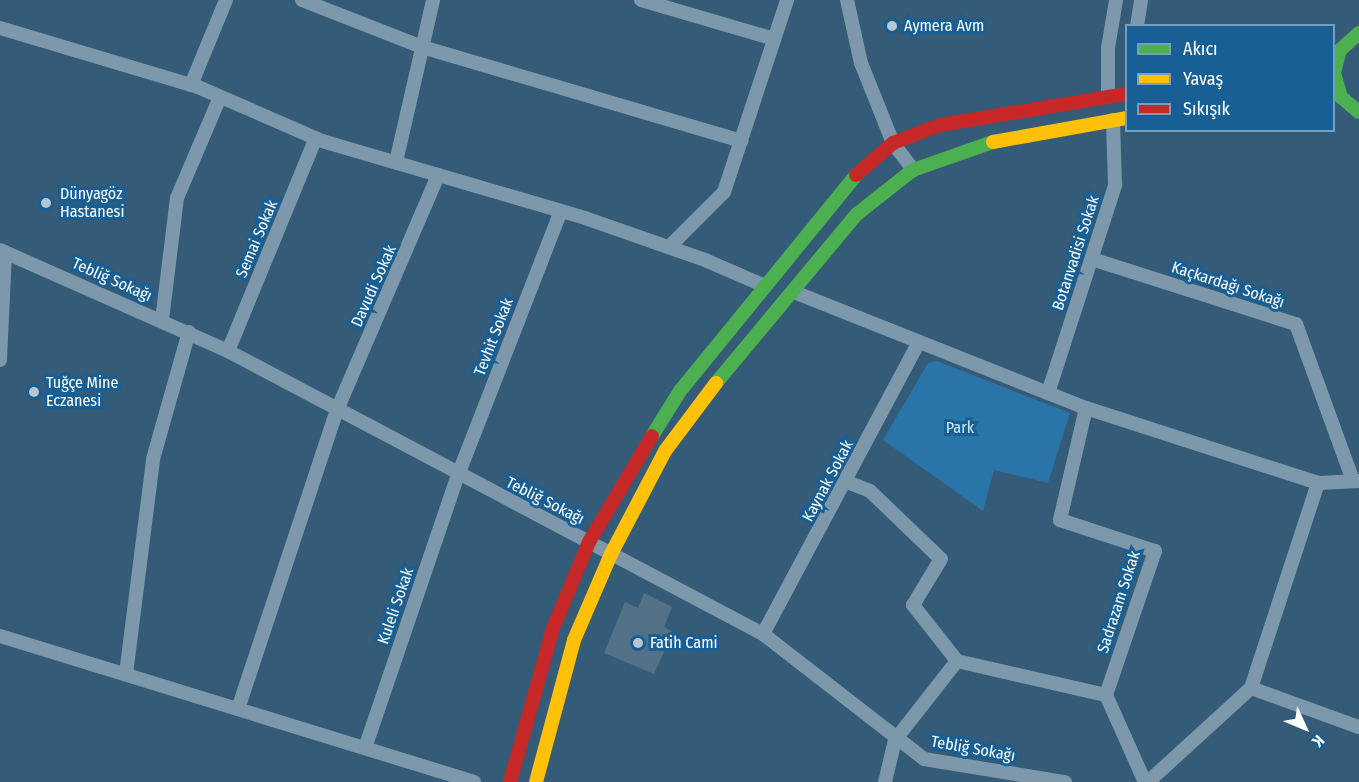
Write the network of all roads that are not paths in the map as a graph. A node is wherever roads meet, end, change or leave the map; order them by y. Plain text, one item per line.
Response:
1 (226, 0) edge
2 (302, 0) edge
3 (433, 0) edge
4 (641, 0) edge
5 (787, 0) edge
6 (846, 0) edge
7 (1116, 0) edge
8 (1141, 0) edge
9 (1137, 24) edge
10 (0, 28) edge
11 (1359, 33) edge
12 (774, 39) junction
13 (422, 47) junction
14 (1337, 51) edge
15 (1335, 81) edge
16 (191, 85) junction
17 (1125, 94) edge
18 (220, 97) junction
19 (1108, 97) junction
20 (1337, 97) edge
21 (1359, 112) edge
22 (1120, 119) edge
23 (316, 138) junction
24 (741, 141) junction
25 (893, 144) junction
26 (396, 162) junction
27 (913, 170) junction
28 (438, 175) junction
29 (561, 211) junction
30 (669, 247) junction
31 (3, 251) edge
32 (1092, 259) junction
33 (765, 286) junction
34 (794, 292) junction
35 (162, 320) junction
36 (189, 332) junction
37 (919, 342) junction
38 (228, 351) junction
39 (0, 360) edge
40 (1048, 393) junction
41 (1086, 408) junction
42 (337, 410) junction
43 (458, 475) junction
44 (1356, 481) edge
45 (847, 482) junction
46 (1318, 483) junction
47 (589, 542) junction
48 (611, 554) junction
49 (764, 634) junction
50 (0, 636) edge
51 (957, 662) junction
52 (126, 674) junction
53 (1251, 688) junction
54 (1106, 694) junction
55 (238, 709) junction
56 (1359, 727) edge
57 (895, 740) junction
58 (365, 748) junction
59 (474, 782) edge
60 (510, 782) edge
61 (536, 782) edge
62 (885, 782) edge
63 (1065, 782) edge
64 (1147, 782) edge

1 - 16 street
2 - 13 street
3 - 13 street
4 - 12 street
5 - 12 street
6 - 25 street
7 - 19 street
8 - 9 street
10 - 16 street
11 - 14 main road
12 - 24 street
13 - 24 street
13 - 26 street
15 - 20 main road
16 - 18 street
17 - 19 main road
18 - 23 street
18 - 35 street
19 - 25 main road
20 - 21 main road
22 - 27 main road
22 - 32 street, Botanvadisi Sokak
23 - 26 street
23 - 38 street, Semai Sokak
24 - 30 street
25 - 27 street
25 - 33 main road
26 - 28 street
27 - 34 main road
28 - 29 street
28 - 42 street, Davudi Sokak
29 - 30 street
29 - 43 street, Tevhit Sokak
30 - 33 street
31 - 35 street, Tebliğ Sokağı
31 - 39 street
32 - 40 street, Botanvadisi Sokak
32 - 44 street, Kaçkardağı Sokağı
33 - 47 main road
34 - 37 street
34 - 48 main road
35 - 36 street, Tebliğ Sokağı
36 - 38 street, Tebliğ Sokağı
36 - 52 street
37 - 40 street
37 - 45 street, Kaynak Sokak
38 - 42 street, Tebliğ Sokağı
40 - 41 street
41 - 46 street
41 - 54 street, Sadrazam Sokak
42 - 43 street, Tebliğ Sokağı
42 - 55 street, Davudi Sokak
43 - 47 street, Tebliğ Sokağı
43 - 58 street, Kuleli Sokak
44 - 46 street
45 - 49 street, Kaynak Sokak
45 - 51 street
46 - 53 street
47 - 48 street, Tebliğ Sokağı
47 - 60 main road
48 - 49 street, Tebliğ Sokağı
48 - 61 main road
49 - 57 street, Tebliğ Sokağı
50 - 52 street
51 - 54 street
51 - 57 street
52 - 55 street
53 - 56 street
53 - 64 street
54 - 64 street
55 - 58 street
57 - 62 street
57 - 63 street, Tebliğ Sokağı
58 - 59 street

